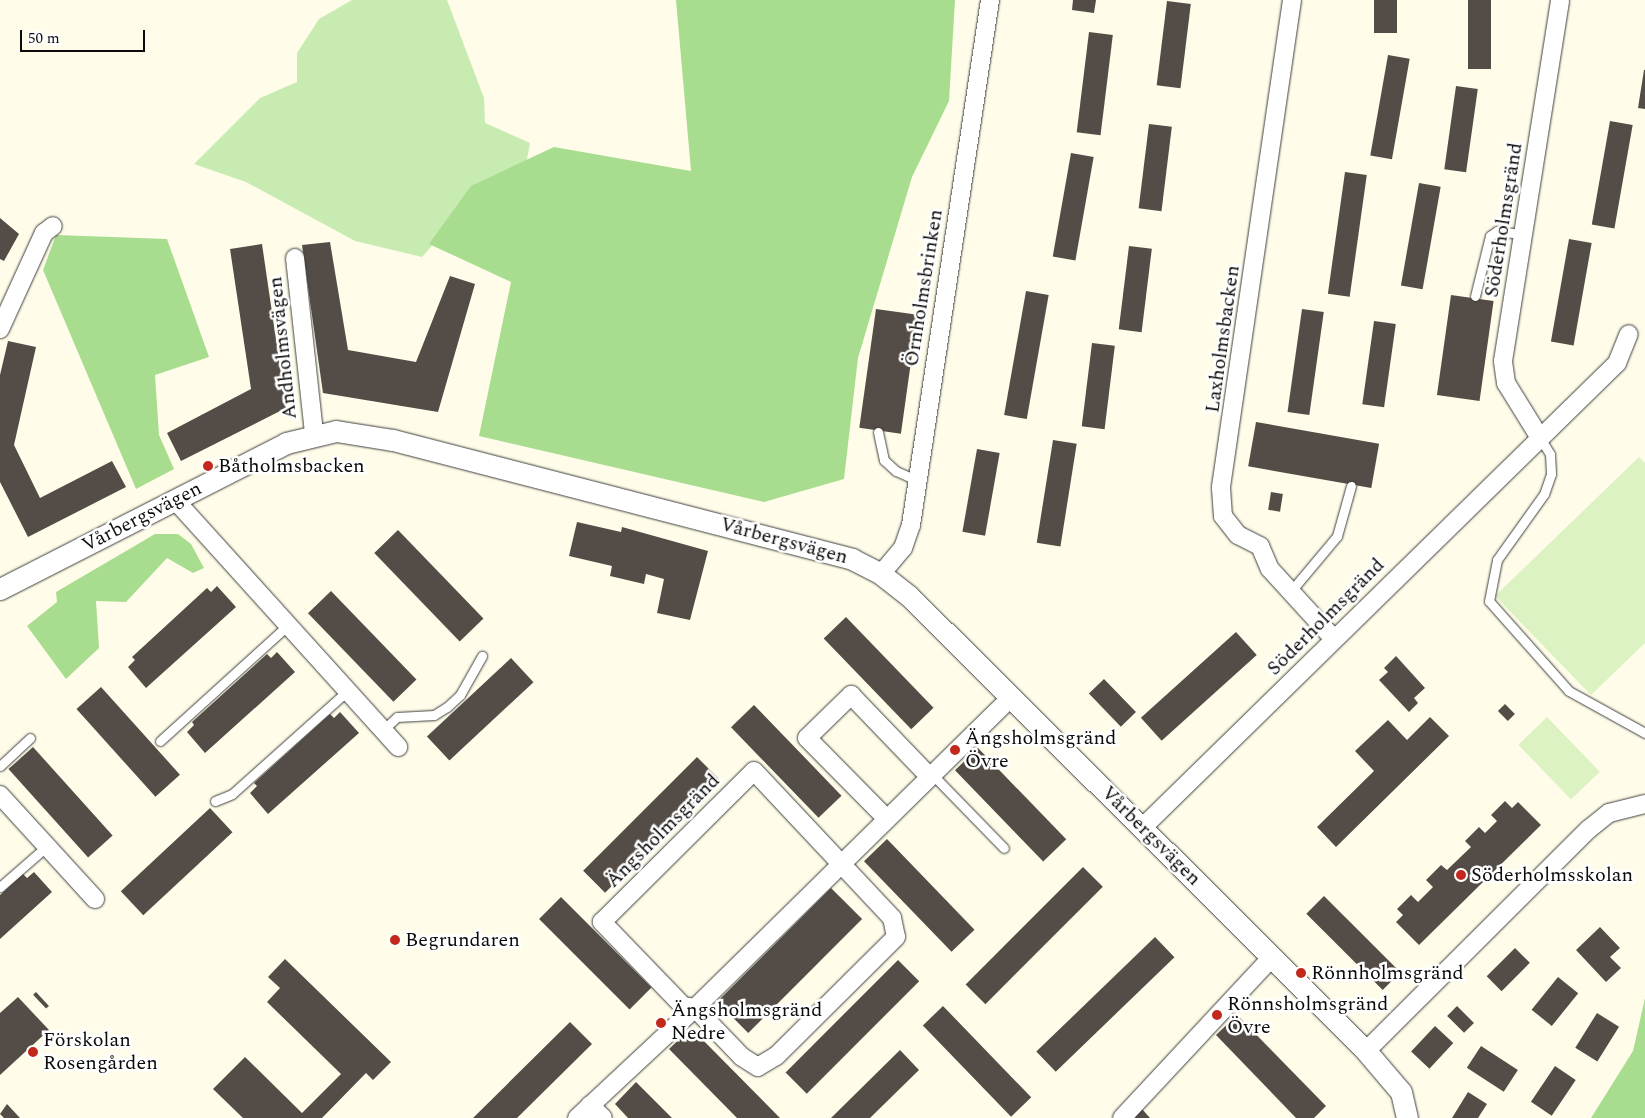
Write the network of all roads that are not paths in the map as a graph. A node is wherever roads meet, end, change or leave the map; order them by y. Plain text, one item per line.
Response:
1 (990, 0) edge
2 (1292, 0) edge
3 (1560, 0) edge
4 (53, 226) dead end
5 (1523, 234) junction
6 (295, 258) dead end
7 (1475, 296) dead end
8 (0, 329) edge
9 (1629, 334) dead end
10 (878, 432) dead end
11 (314, 434) junction
12 (1540, 438) junction
13 (916, 480) junction
14 (1352, 486) dead end
15 (175, 500) junction
16 (881, 574) junction
17 (2, 585) edge
18 (1290, 591) junction
19 (288, 625) junction
20 (1334, 639) junction
21 (482, 656) dead end
22 (347, 691) junction
23 (1011, 697) junction
24 (383, 730) junction
25 (1645, 733) edge
26 (30, 738) dead end
27 (160, 740) dead end
28 (398, 746) dead end
29 (0, 766) edge
30 (930, 775) junction
31 (0, 795) edge
32 (215, 801) dead end
33 (1645, 804) edge
34 (887, 819) junction
35 (1142, 828) junction
36 (47, 846) junction
37 (1004, 848) dead end
38 (841, 864) junction
39 (0, 887) edge
40 (95, 898) dead end
41 (1271, 958) junction
42 (695, 1008) junction
43 (1366, 1051) junction
44 (590, 1105) junction
45 (577, 1118) edge
46 (603, 1118) edge
47 (1122, 1118) edge
48 (1407, 1118) edge

1 - 13 street, Örnholmsbrinken
2 - 18 street, Laxholmsbacken
3 - 5 street, Söderholmsgränd
4 - 8 street
5 - 7 lane
5 - 12 street, Söderholmsgränd
6 - 11 street, Andholmsvägen
9 - 12 street, Söderholmsgränd
10 - 13 lane
11 - 15 street, Vårbergsvägen
11 - 16 street, Vårbergsvägen
12 - 20 street, Söderholmsgränd
12 - 25 lane
13 - 16 street, Örnholmsbrinken
14 - 18 lane
15 - 17 street, Vårbergsvägen
15 - 19 street
16 - 23 street, Vårbergsvägen
18 - 20 street, Laxholmsbacken
19 - 22 street
19 - 27 lane
20 - 35 street, Söderholmsgränd
21 - 24 lane
22 - 24 street
22 - 32 lane
23 - 30 street
23 - 35 street, Vårbergsvägen
24 - 28 street
26 - 29 lane
30 - 34 street
30 - 34 street
30 - 37 lane
31 - 36 street
33 - 43 street
34 - 38 street
35 - 41 street, Vårbergsvägen
36 - 39 lane
36 - 40 street
38 - 42 street
38 - 42 street, Ängsholmsgränd
38 - 42 street, Ängsholmsgränd
41 - 43 street, Vårbergsvägen
41 - 47 street
42 - 44 street
43 - 48 street, Vårbergsvägen
44 - 45 street
44 - 46 street

